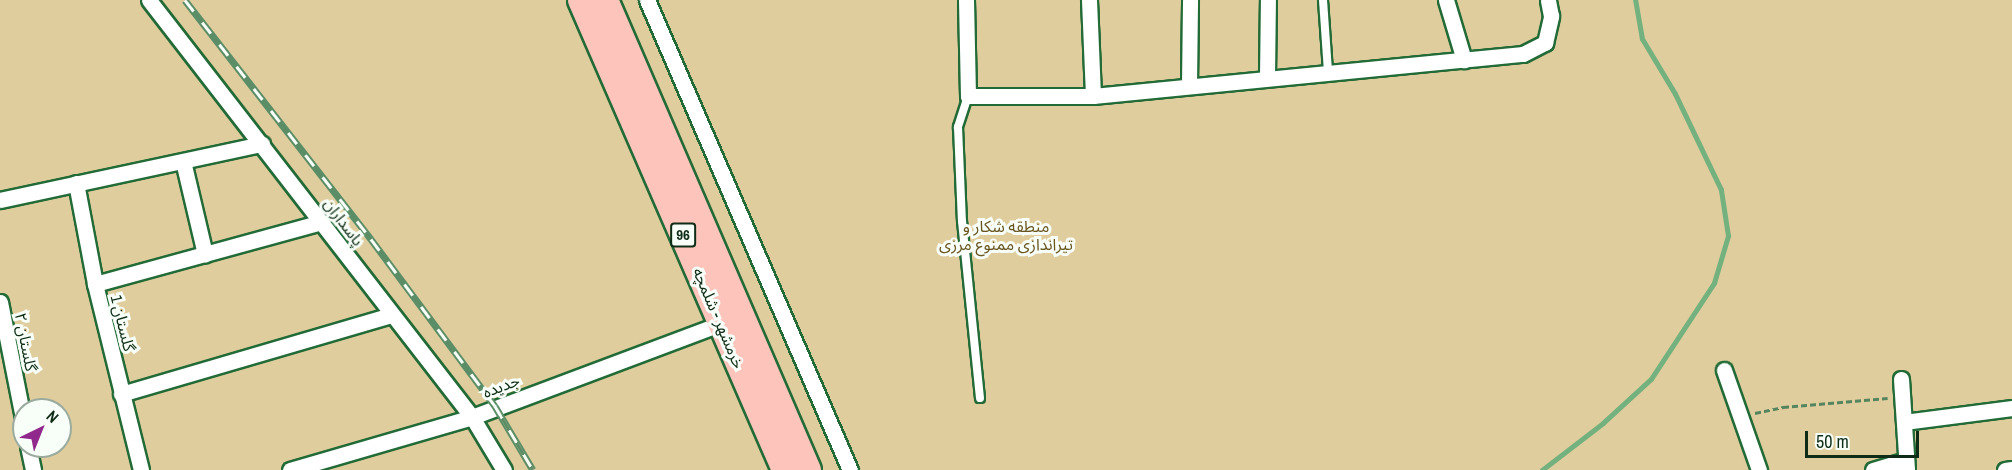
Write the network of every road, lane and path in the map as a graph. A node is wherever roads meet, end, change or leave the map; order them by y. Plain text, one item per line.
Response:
1 (149, 0) edge
2 (581, 0) edge
3 (605, 0) edge
4 (647, 0) edge
5 (966, 0) edge
6 (1089, 0) edge
7 (1190, 0) edge
8 (1268, 0) edge
9 (1323, 0) edge
10 (1446, 0) edge
11 (1548, 0) edge
12 (1464, 60) junction
13 (1328, 72) junction
14 (1267, 77) junction
15 (1189, 85) junction
16 (968, 96) junction
17 (1093, 96) junction
18 (262, 144) junction
19 (183, 161) junction
20 (76, 183) junction
21 (0, 199) edge
22 (321, 222) junction
23 (205, 254) junction
24 (95, 284) junction
25 (0, 302) edge
26 (392, 315) junction
27 (731, 320) junction
28 (1724, 370) dead end
29 (1901, 379) dead end
30 (122, 394) junction
31 (1902, 397) junction
32 (19, 398) edge
33 (980, 398) dead end
34 (2012, 408) edge
35 (1740, 416) junction
36 (472, 417) junction
37 (1904, 422) junction
38 (1907, 465) edge
39 (306, 468) edge
40 (141, 470) edge
41 (290, 470) edge
42 (504, 470) edge
43 (785, 470) edge
44 (808, 470) edge
45 (850, 470) edge
46 (1759, 470) edge
47 (1873, 470) edge
48 (2005, 470) edge
49 (2012, 470) edge

1 - 18 street, پاسداران
2 - 27 highway, خرمشهر - شلمچه / 96
3 - 27 highway, خرمشهر - شلمچه / 96
4 - 45 street
5 - 16 street
6 - 17 street
7 - 15 street
8 - 14 street
9 - 13 lane
10 - 12 street
11 - 12 street
12 - 13 street
13 - 14 street
14 - 15 street
15 - 17 street
16 - 17 street
16 - 33 lane
18 - 19 street
18 - 22 street, پاسداران
19 - 20 street
19 - 23 street
20 - 21 street
20 - 24 street, گلستان 1
22 - 23 street
22 - 26 street, پاسداران
23 - 24 street
24 - 30 street, گلستان 1
25 - 32 street, گلستان ۲
26 - 30 street
26 - 36 street, پاسداران
27 - 36 street, جدیده
27 - 43 highway, خرمشهر - شلمچه / 96
27 - 44 highway, خرمشهر - شلمچه / 96
28 - 35 street
29 - 31 street
30 - 40 street, گلستان 1
31 - 35 path
31 - 37 street
34 - 37 street
35 - 46 street
36 - 39 street, جدیده
36 - 42 street, پاسداران
37 - 38 street
38 - 47 street
39 - 41 street, جدیده
48 - 49 street

